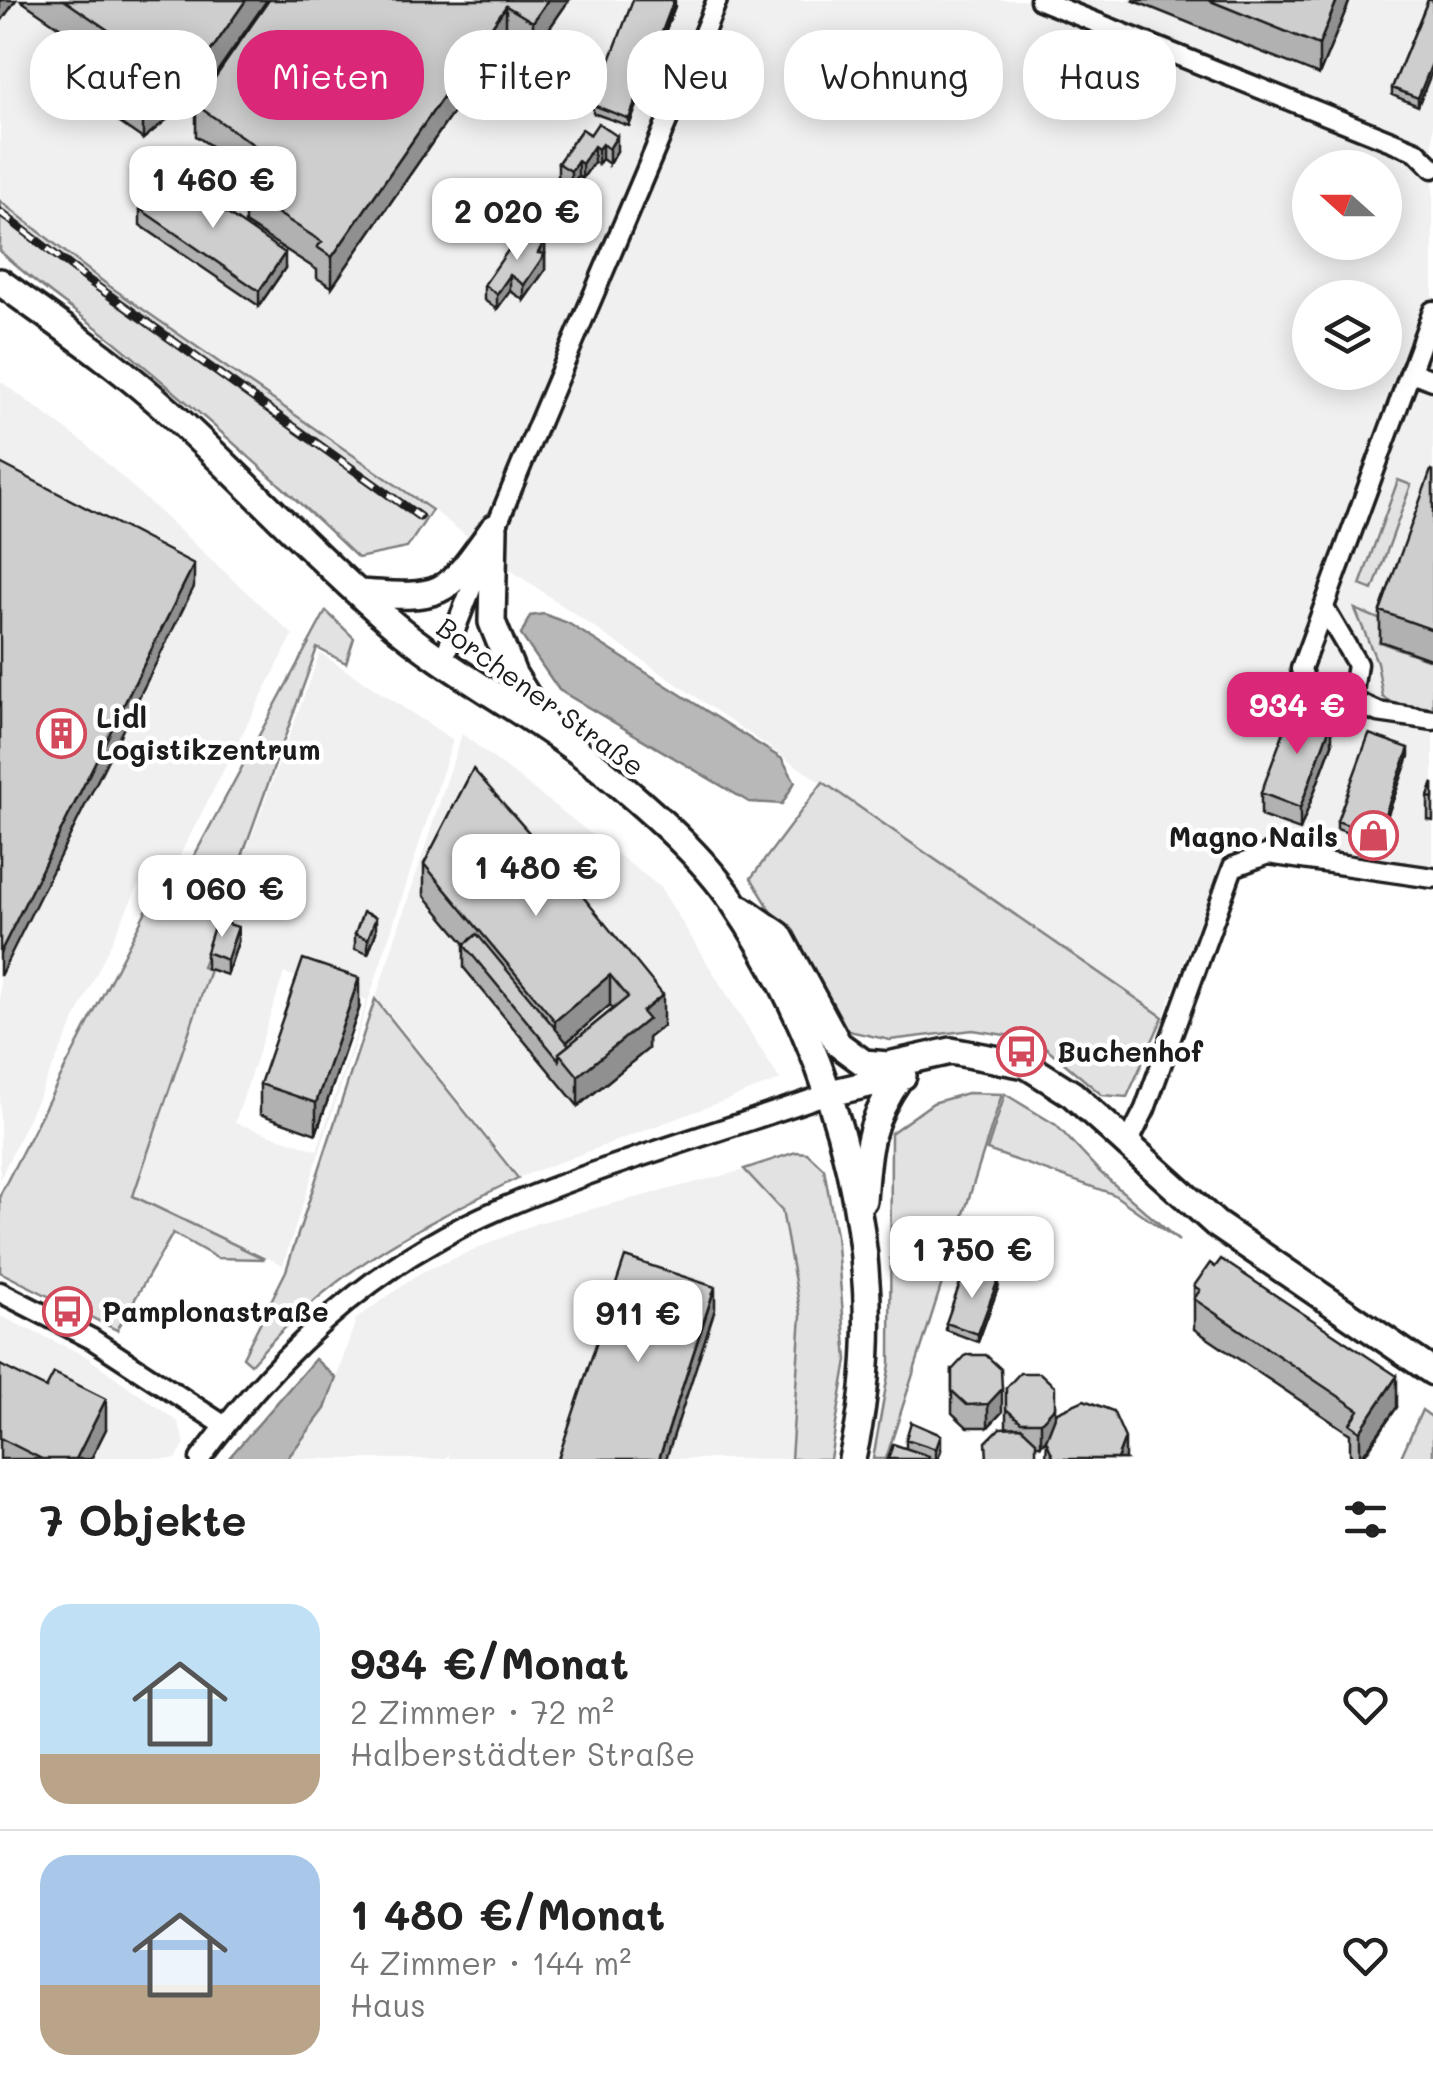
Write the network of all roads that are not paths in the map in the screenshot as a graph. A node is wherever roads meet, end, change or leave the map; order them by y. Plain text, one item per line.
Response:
1 (718, 0) edge
2 (1040, 0) edge
3 (1433, 168) edge
4 (0, 282) edge
5 (1433, 311) edge
6 (1410, 372) junction
7 (1433, 380) edge
8 (494, 528) junction
9 (359, 594) junction
10 (1324, 608) junction
11 (443, 661) junction
12 (1349, 699) junction
13 (1433, 720) edge
14 (550, 734) junction
15 (1433, 878) edge
16 (734, 903) junction
17 (973, 1055) junction
18 (900, 1076) junction
19 (830, 1093) junction
20 (1126, 1146) junction
21 (860, 1235) junction
22 (0, 1292) edge
23 (1433, 1372) edge
24 (224, 1426) junction
25 (200, 1459) edge
26 (852, 1459) edge

1 - 8 street
2 - 3 street
4 - 9 main road, Borchener Straße
5 - 6 street
6 - 7 street
6 - 10 street
8 - 9 main road
8 - 11 street
8 - 14 main road
9 - 11 main road, Borchener Straße
10 - 12 street
10 - 12 street
11 - 14 main road, Borchener Straße
12 - 13 street
14 - 16 main road, Borchener Straße
15 - 20 street
16 - 17 main road
16 - 19 main road, Borchener Straße
17 - 18 main road
17 - 20 main road
18 - 19 main road
18 - 21 main road
19 - 21 main road, Borchener Straße
19 - 24 street
20 - 23 main road
21 - 26 main road, Borchener Straße
22 - 24 street
24 - 25 street

